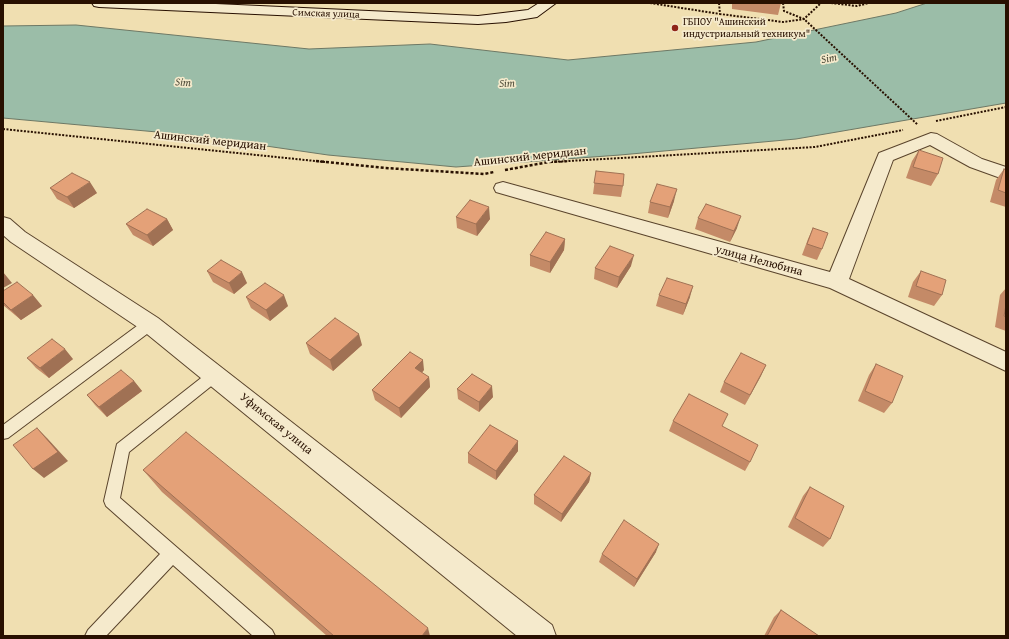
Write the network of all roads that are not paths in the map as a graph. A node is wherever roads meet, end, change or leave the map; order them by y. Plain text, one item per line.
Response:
1 (99, 3) edge
2 (549, 3) edge
3 (119, 4) edge
4 (1006, 174) edge
5 (503, 188) dead end
6 (3, 224) edge
7 (837, 282) junction
8 (150, 324) junction
9 (1006, 362) edge
10 (215, 376) junction
11 (3, 434) edge
12 (172, 554) junction
13 (94, 636) edge
14 (266, 636) edge
15 (541, 636) edge

1 - 3 street, Симская улица
2 - 3 street, Симская улица
4 - 7 street
5 - 7 street, улица Нелюбина
6 - 8 street, Уфимская улица
7 - 9 street, улица Нелюбина
8 - 10 street, Уфимская улица
8 - 11 lane
10 - 12 lane
10 - 15 street, Уфимская улица
12 - 13 lane
12 - 14 lane

